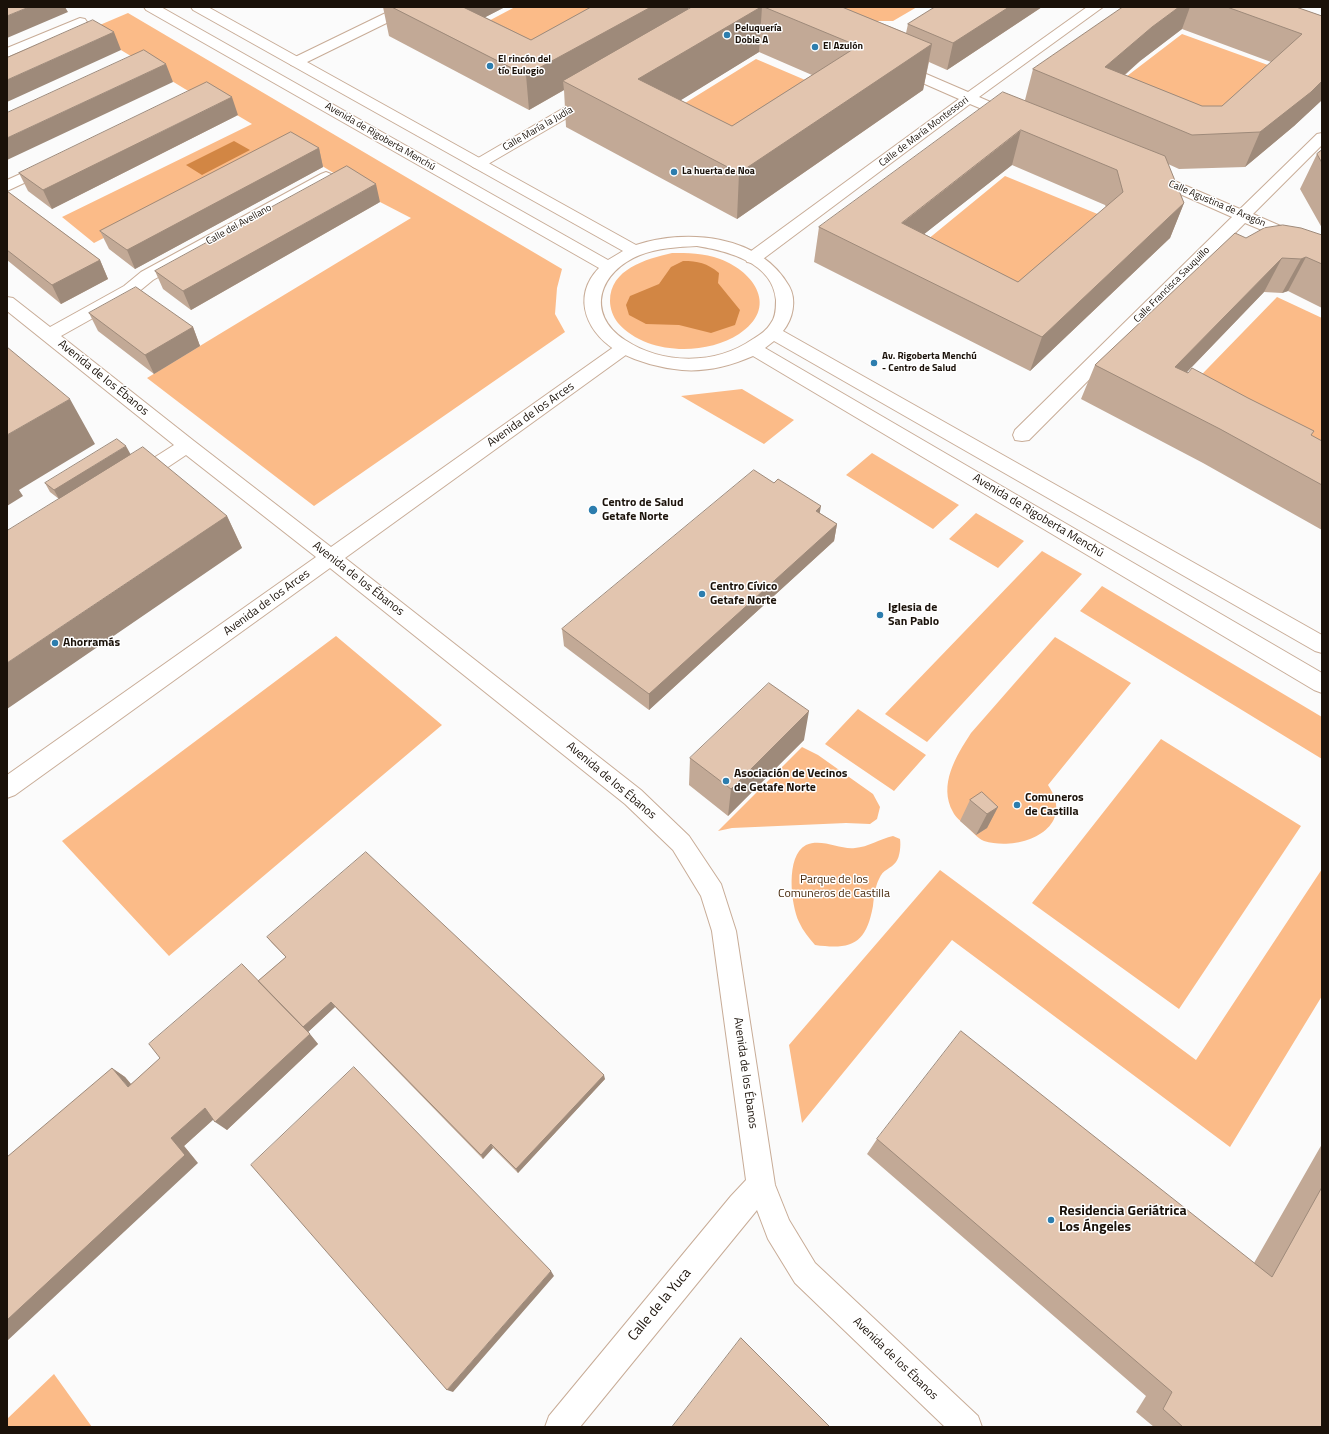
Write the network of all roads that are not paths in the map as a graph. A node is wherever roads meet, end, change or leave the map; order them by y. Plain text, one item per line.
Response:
1 (151, 7) edge
2 (198, 7) edge
3 (408, 7) edge
4 (1096, 7) edge
5 (80, 22) dead end
6 (7, 53) edge
7 (296, 62) junction
8 (886, 62) edge
9 (600, 92) edge
10 (969, 98) junction
11 (1027, 122) edge
12 (1322, 137) edge
13 (63, 159) edge
14 (478, 164) junction
15 (1141, 172) edge
16 (326, 177) edge
17 (7, 186) edge
18 (1242, 215) junction
19 (1322, 250) edge
20 (635, 251) junction
21 (753, 258) junction
22 (609, 267) junction
23 (7, 302) edge
24 (773, 333) junction
25 (49, 335) junction
26 (624, 348) junction
27 (754, 349) junction
28 (1022, 435) dead end
29 (187, 446) junction
30 (120, 488) edge
31 (330, 557) junction
32 (1322, 645) edge
33 (1322, 684) edge
34 (7, 788) edge
35 (761, 1185) junction
36 (560, 1427) edge
37 (967, 1427) edge

1 - 22 street, Avenida de Rigoberta Menchú
2 - 7 street, Avenida de Rigoberta Menchú
3 - 7 street
4 - 10 street, Calle de María Montessori
5 - 6 street
7 - 14 street, Avenida de Rigoberta Menchú
8 - 10 street
9 - 14 street, Calle María la Judía
10 - 11 street
10 - 21 street, Calle de María Montessori
12 - 18 street, Calle Francisca Sauquillo
13 - 17 street
14 - 20 street, Avenida de Rigoberta Menchú
15 - 18 street, Calle Agustina de Aragón
16 - 25 street, Calle del Avellano
18 - 19 street, Calle Agustina de Aragón
18 - 28 street, Calle Francisca Sauquillo
20 - 21 street
20 - 22 street
21 - 24 street
22 - 26 street
23 - 25 street, Avenida de los Ébanos
24 - 27 street
24 - 32 street
25 - 29 street, Avenida de los Ébanos
26 - 27 street
26 - 31 street, Avenida de los Arces
27 - 33 street, Avenida de Rigoberta Menchú
29 - 30 street
29 - 31 street, Avenida de los Ébanos
31 - 34 street, Avenida de los Arces
31 - 35 street, Avenida de los Ébanos
35 - 36 street, Calle de la Yuca
35 - 37 street, Avenida de los Ébanos

